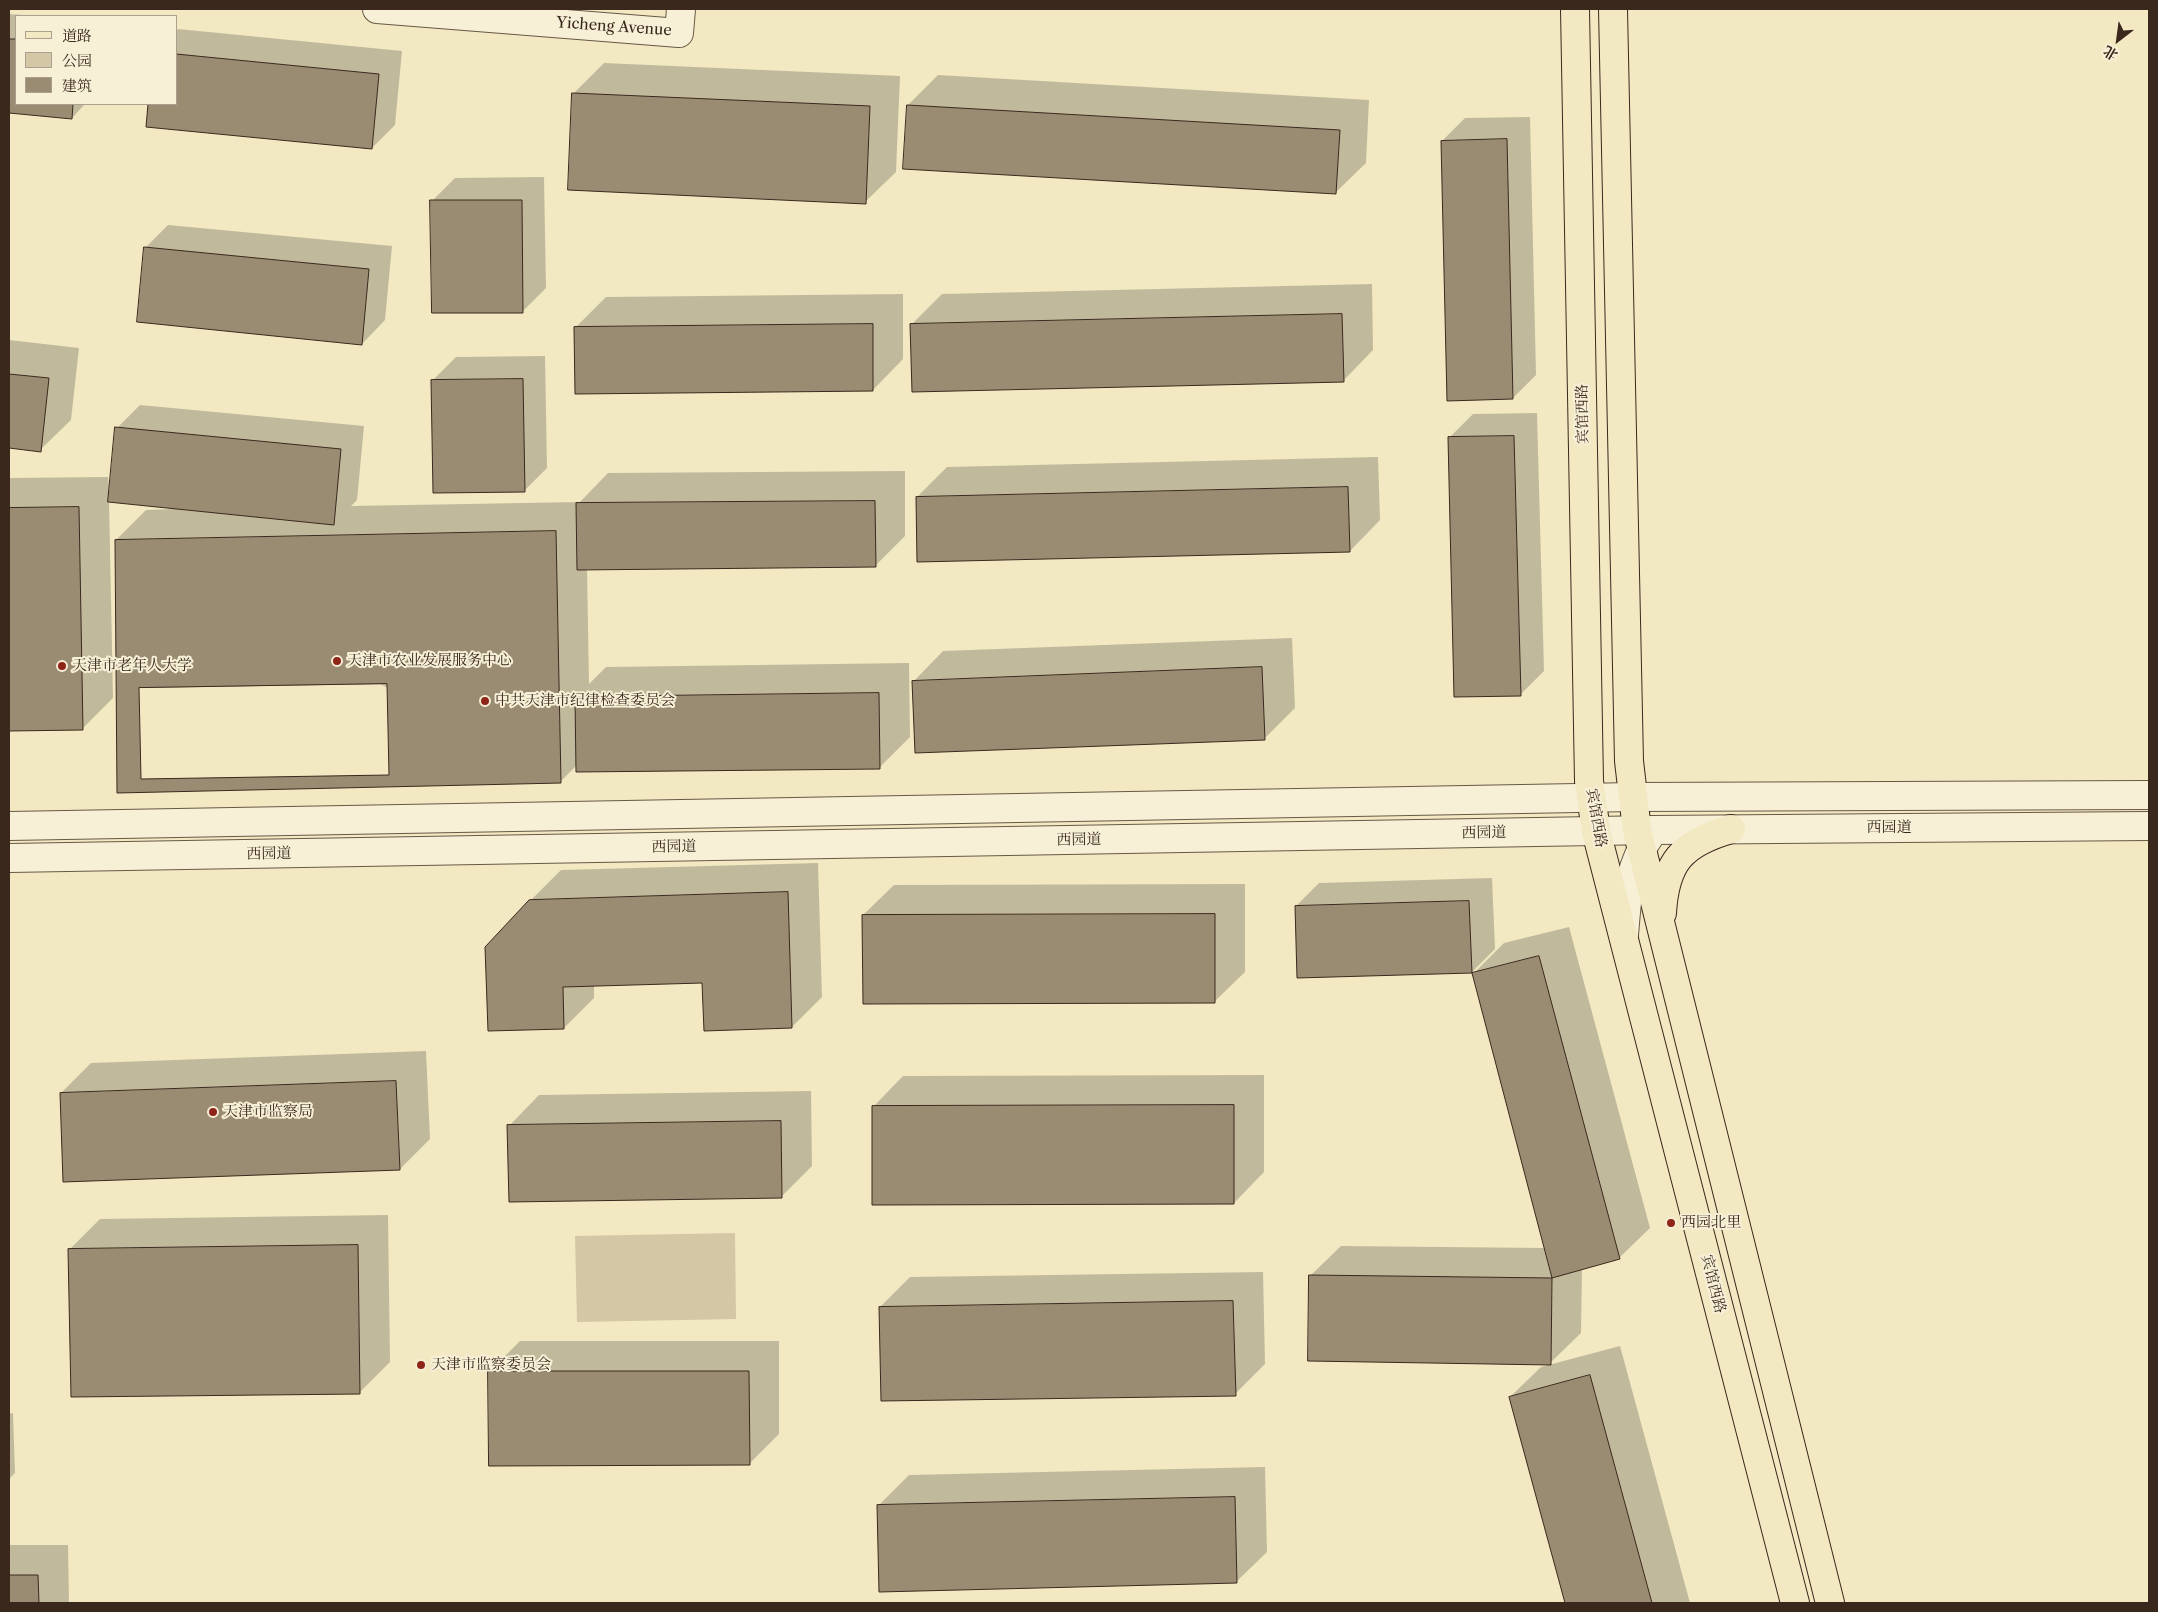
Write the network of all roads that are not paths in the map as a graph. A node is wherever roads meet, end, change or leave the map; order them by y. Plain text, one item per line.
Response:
1 (377, 9) edge
2 (681, 9) edge
3 (1575, 9) edge
4 (1613, 9) edge
5 (2149, 795) edge
6 (1634, 797) junction
7 (1735, 797) junction
8 (1591, 798) junction
9 (9, 826) edge
10 (2149, 826) edge
11 (1731, 829) junction
12 (1596, 831) junction
13 (1644, 836) junction
14 (9, 858) edge
15 (1661, 927) junction
16 (1624, 939) junction
17 (1795, 1603) edge
18 (1830, 1603) edge

1 - 2 street, Yicheng Avenue
3 - 8 main road, 宾馆西路
4 - 6 main road
5 - 7 street
6 - 7 street
6 - 8 street
6 - 13 main road
7 - 13 street
8 - 9 street
8 - 12 main road, 宾馆西路
10 - 11 street, 西园道
11 - 13 street, 西园道
11 - 15 main road
12 - 13 street, 西园道
12 - 14 street, 西园道
12 - 16 main road, 宾馆西路
13 - 15 main road
13 - 16 street
15 - 18 main road
16 - 17 main road, 宾馆西路

